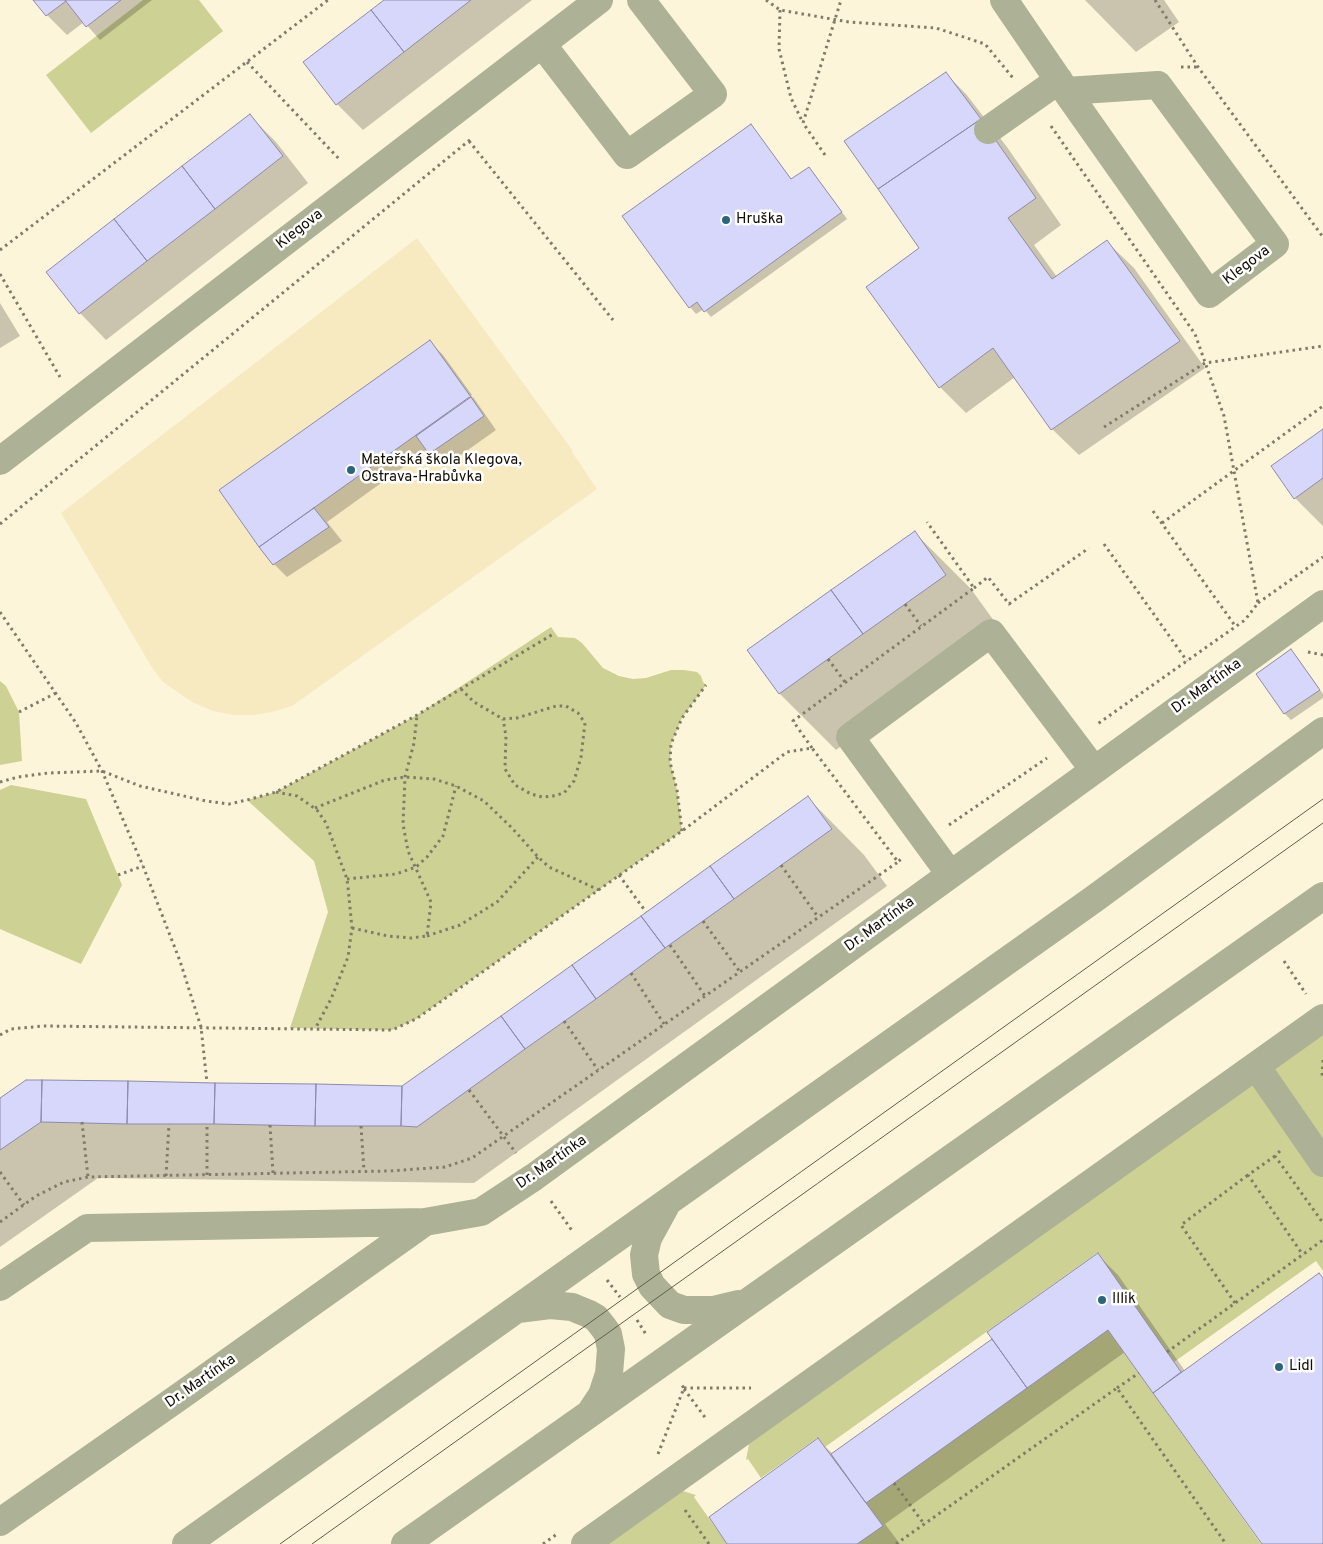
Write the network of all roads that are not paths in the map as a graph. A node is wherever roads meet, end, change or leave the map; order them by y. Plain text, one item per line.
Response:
1 (599, 0) edge
2 (641, 0) edge
3 (1004, 0) edge
4 (542, 44) junction
5 (1062, 86) junction
6 (988, 130) dead end
7 (0, 461) edge
8 (1323, 604) edge
9 (1323, 731) edge
10 (1094, 770) junction
11 (950, 874) junction
12 (1323, 896) edge
13 (1323, 1018) edge
14 (1256, 1066) junction
15 (1323, 1164) edge
16 (667, 1203) junction
17 (425, 1222) junction
18 (0, 1286) edge
19 (751, 1300) junction
20 (515, 1310) junction
21 (590, 1414) junction
22 (0, 1522) edge
23 (186, 1544) edge
24 (405, 1544) edge
25 (585, 1544) edge

1 - 4 street, Klegova
2 - 4 street
3 - 5 street, Klegova
4 - 7 street, Klegova
5 - 5 street, Klegova
5 - 6 street
8 - 10 street, Dr. Martínka
9 - 16 street
10 - 11 street, Dr. Martínka
10 - 11 street
11 - 17 street, Dr. Martínka
12 - 19 street
13 - 14 street
14 - 15 street
14 - 25 street
16 - 19 street
16 - 20 street
17 - 18 street, Dr. Martínka
17 - 22 street, Dr. Martínka
19 - 21 street
20 - 21 street
20 - 23 street
21 - 24 street

